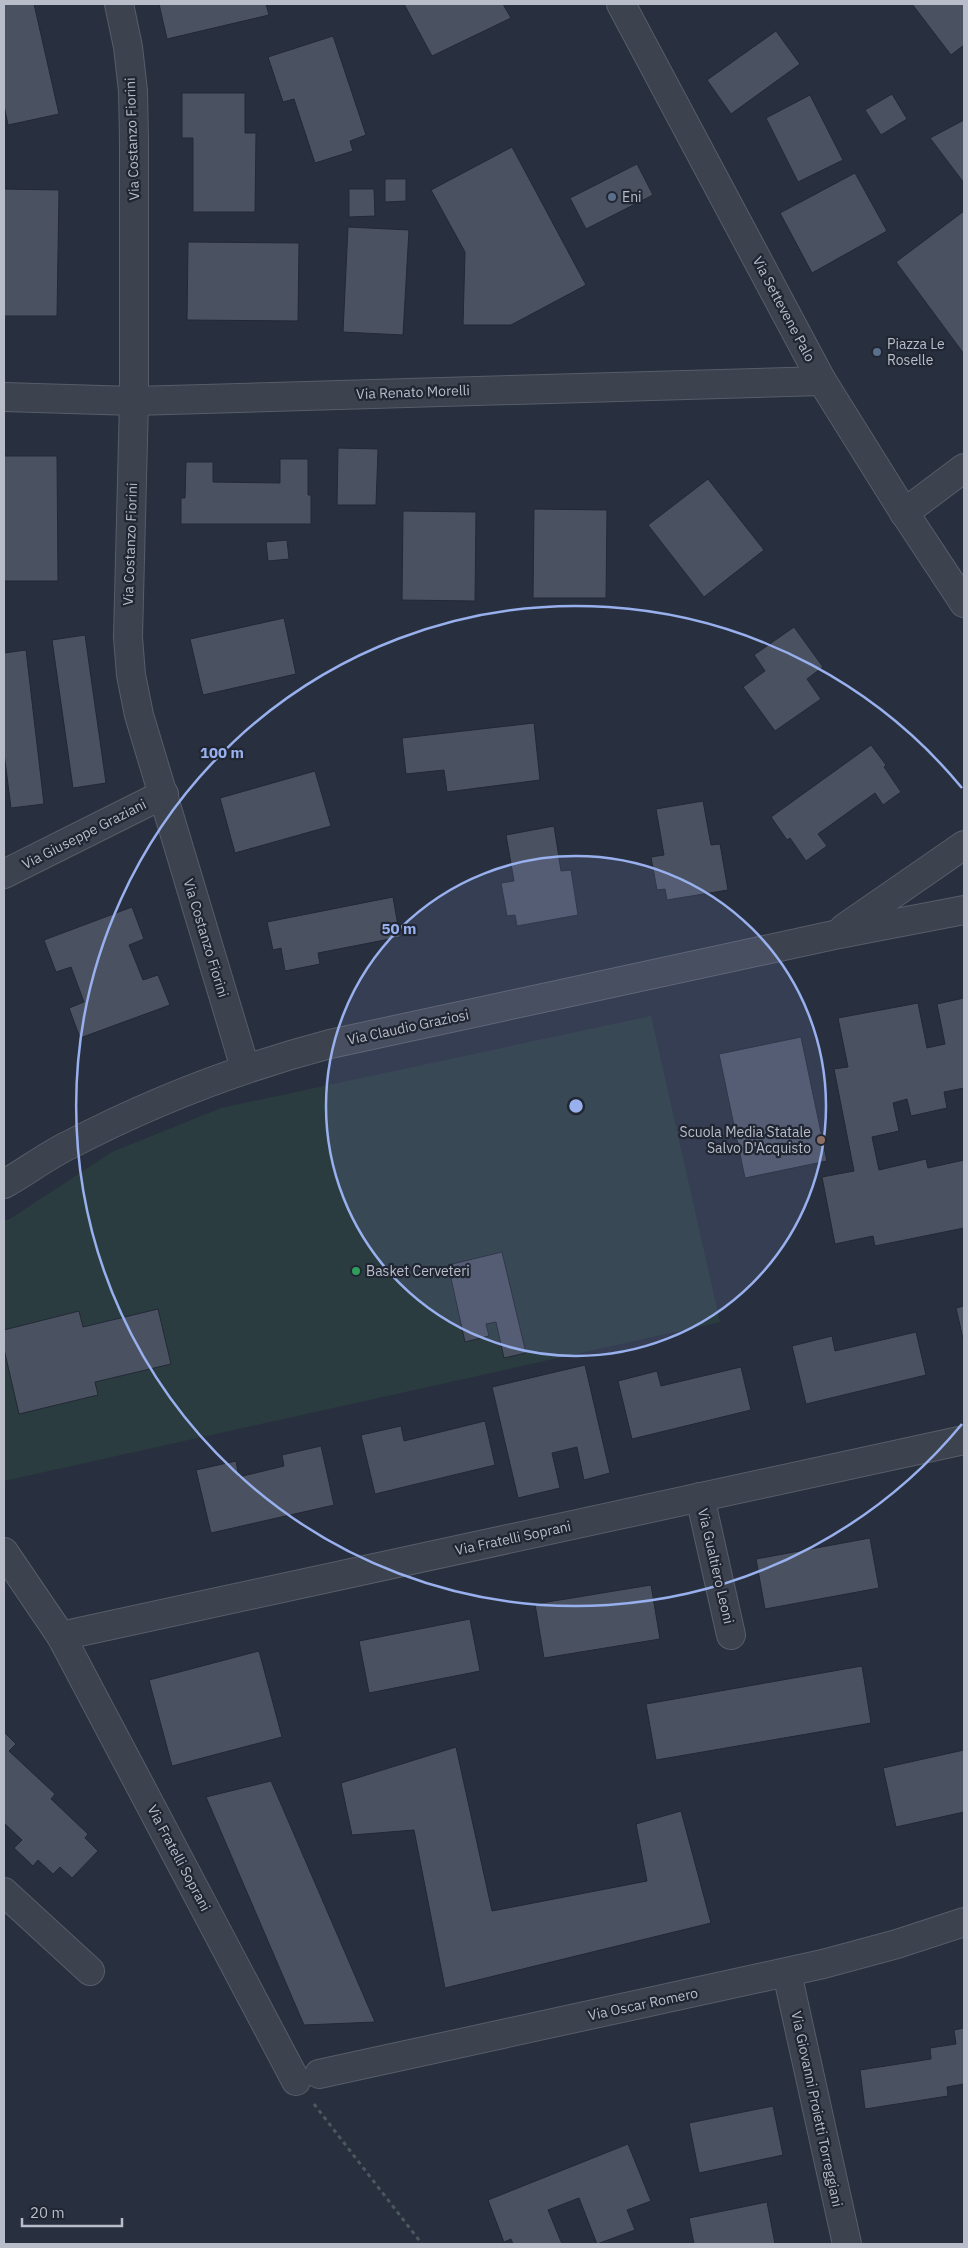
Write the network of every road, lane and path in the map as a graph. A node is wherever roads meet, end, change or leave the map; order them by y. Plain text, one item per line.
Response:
1 (118, 4) edge
2 (621, 4) edge
3 (822, 381) junction
4 (4, 397) edge
5 (134, 400) junction
6 (964, 468) edge
7 (904, 513) junction
8 (964, 603) edge
9 (164, 794) junction
10 (964, 845) edge
11 (4, 874) edge
12 (964, 910) edge
13 (834, 935) junction
14 (245, 1068) junction
15 (4, 1184) edge
16 (964, 1440) edge
17 (700, 1497) junction
18 (4, 1552) edge
19 (731, 1635) dead end
20 (61, 1636) junction
21 (4, 1892) edge
22 (964, 1922) edge
23 (90, 1970) dead end
24 (787, 1973) junction
25 (308, 2078) junction
26 (422, 2244) edge
27 (847, 2244) edge

1 - 5 street, Via Costanzo Fiorini
2 - 3 street, Via Settevene Palo
3 - 5 street, Via Renato Morelli
3 - 7 street, Via Settevene Palo
4 - 5 street, Via Renato Morelli
5 - 9 street, Via Costanzo Fiorini
6 - 7 street
7 - 8 street, Via Settevene Palo
9 - 11 street, Via Giuseppe Graziani
9 - 14 street, Via Costanzo Fiorini
10 - 13 street
12 - 13 street, Via Claudio Graziosi
13 - 14 street, Via Claudio Graziosi
14 - 15 street, Via Claudio Graziosi
16 - 17 street, Via Fratelli Soprani
17 - 19 street, Via Gualtiero Leoni
17 - 20 street, Via Fratelli Soprani
18 - 20 street, Via Fratelli Soprani
20 - 25 street, Via Fratelli Soprani
21 - 23 street
22 - 24 street, Via Oscar Romero
24 - 25 street, Via Oscar Romero
24 - 27 street, Via Giovanni Proietti Torreggiani
25 - 26 path

